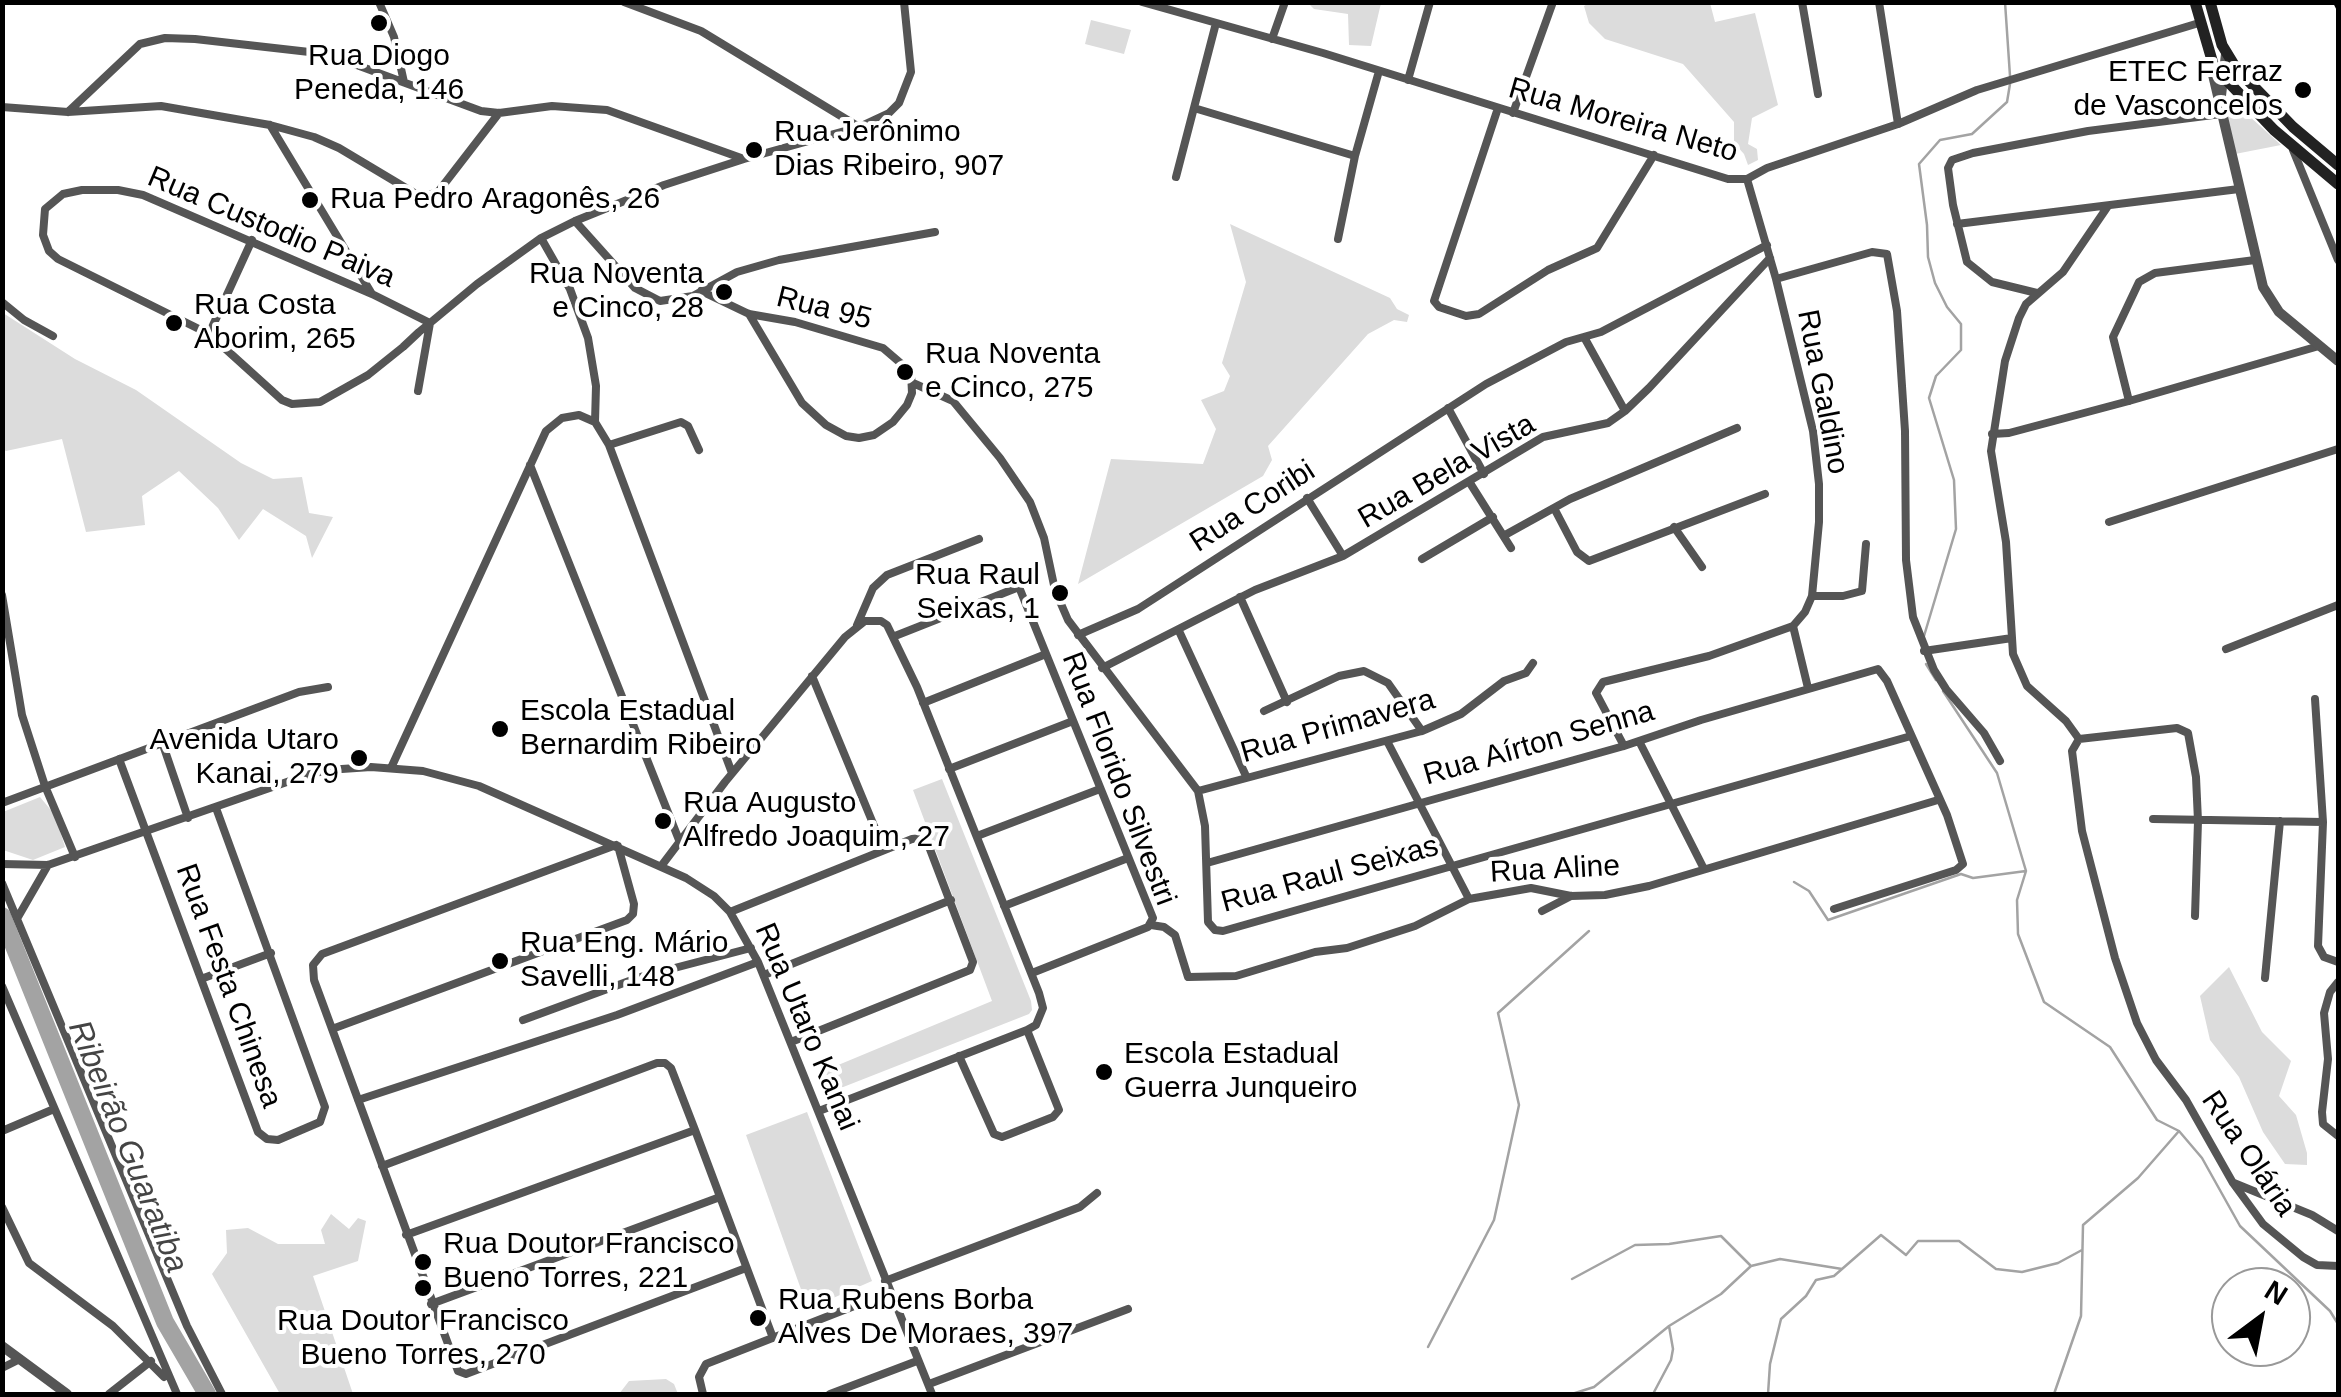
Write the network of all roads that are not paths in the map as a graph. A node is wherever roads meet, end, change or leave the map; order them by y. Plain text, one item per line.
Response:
1 (379, 2) edge
2 (624, 2) edge
3 (904, 2) edge
4 (1142, 2) edge
5 (1285, 2) edge
6 (1430, 2) edge
7 (1553, 2) edge
8 (1802, 2) edge
9 (1880, 2) edge
10 (2195, 2) edge
11 (2210, 2) edge
12 (1216, 22) junction
13 (2199, 22) junction
14 (1272, 38) junction
15 (2226, 54) junction
16 (2210, 58) junction
17 (1379, 70) junction
18 (1408, 80) junction
19 (2224, 80) junction
20 (404, 82) junction
21 (1818, 94) dead end
22 (2, 107) edge
23 (1194, 108) junction
24 (1498, 108) junction
25 (2220, 109) junction
26 (68, 112) junction
27 (499, 113) junction
28 (1513, 113) junction
29 (1898, 124) junction
30 (270, 125) junction
31 (859, 128) junction
32 (2292, 146) junction
33 (1355, 156) junction
34 (1654, 156) junction
35 (744, 158) junction
36 (2338, 165) edge
37 (1176, 177) dead end
38 (1747, 179) junction
39 (2338, 184) edge
40 (2239, 189) junction
41 (2108, 206) junction
42 (575, 221) junction
43 (1957, 224) junction
44 (934, 232) dead end
45 (541, 238) junction
46 (1338, 239) dead end
47 (252, 240) junction
48 (1767, 245) junction
49 (1770, 258) junction
50 (2255, 260) junction
51 (2338, 260) edge
52 (1776, 279) junction
53 (702, 292) junction
54 (2037, 293) junction
55 (372, 294) junction
56 (2, 302) edge
57 (749, 314) junction
58 (430, 323) junction
59 (209, 334) junction
60 (52, 336) dead end
61 (1584, 338) junction
62 (2319, 346) junction
63 (2338, 361) edge
64 (913, 384) junction
65 (418, 391) dead end
66 (2130, 401) junction
67 (1448, 408) junction
68 (1626, 411) junction
69 (595, 422) junction
70 (1738, 428) dead end
71 (1992, 434) junction
72 (609, 445) junction
73 (2338, 448) edge
74 (698, 450) dead end
75 (530, 464) junction
76 (1484, 474) junction
77 (1470, 483) junction
78 (1765, 494) dead end
79 (1308, 498) junction
80 (1554, 508) junction
81 (1493, 516) junction
82 (2108, 522) dead end
83 (1674, 527) junction
84 (1505, 536) junction
85 (979, 539) dead end
86 (1866, 544) dead end
87 (1512, 548) dead end
88 (1343, 556) junction
89 (1422, 559) dead end
90 (1702, 568) dead end
91 (2, 595) edge
92 (1812, 596) junction
93 (1240, 597) junction
94 (2338, 606) edge
95 (857, 625) junction
96 (1792, 626) junction
97 (1178, 631) junction
98 (1078, 635) junction
99 (895, 636) junction
100 (2012, 638) junction
101 (2226, 648) dead end
102 (1924, 651) junction
103 (1046, 654) junction
104 (1533, 663) dead end
105 (1102, 668) junction
106 (812, 676) junction
107 (328, 687) dead end
108 (1808, 688) junction
109 (2314, 698) dead end
110 (1287, 702) junction
111 (922, 704) junction
112 (1264, 711) dead end
113 (1073, 721) junction
114 (1422, 730) junction
115 (1911, 736) junction
116 (2080, 739) junction
117 (1386, 741) junction
118 (1639, 741) junction
119 (162, 742) junction
120 (1624, 746) junction
121 (119, 759) junction
122 (2000, 762) dead end
123 (392, 768) junction
124 (949, 769) junction
125 (732, 773) junction
126 (1246, 776) junction
127 (45, 786) junction
128 (1100, 788) junction
129 (1198, 791) junction
130 (1938, 800) junction
131 (1418, 801) junction
132 (1670, 802) junction
133 (2, 803) edge
134 (216, 808) junction
135 (188, 818) junction
136 (2153, 820) dead end
137 (2198, 821) junction
138 (2280, 821) junction
139 (2323, 822) junction
140 (146, 832) junction
141 (977, 836) junction
142 (679, 840) junction
143 (617, 846) junction
144 (884, 850) junction
145 (75, 856) junction
146 (1128, 858) junction
147 (1207, 863) junction
148 (2, 864) edge
149 (48, 865) junction
150 (662, 865) junction
151 (1450, 866) junction
152 (1704, 869) junction
153 (2, 883) edge
154 (1570, 896) junction
155 (1468, 899) junction
156 (951, 900) junction
157 (1004, 906) junction
158 (1834, 909) dead end
159 (1542, 911) dead end
160 (730, 912) junction
161 (2195, 916) dead end
162 (18, 918) junction
163 (1151, 925) junction
164 (751, 948) junction
165 (271, 954) junction
166 (758, 962) junction
167 (2338, 962) edge
168 (1032, 974) junction
169 (764, 975) junction
170 (2264, 978) dead end
171 (201, 979) junction
172 (2338, 982) edge
173 (2, 986) edge
174 (522, 1020) dead end
175 (332, 1029) junction
176 (1027, 1030) junction
177 (791, 1042) junction
178 (959, 1056) junction
179 (2328, 1059) junction
180 (2338, 1061) edge
181 (358, 1100) junction
182 (54, 1109) junction
183 (819, 1111) junction
184 (695, 1130) junction
185 (2, 1131) edge
186 (2338, 1136) edge
187 (382, 1166) junction
188 (2234, 1183) junction
189 (1097, 1193) dead end
190 (720, 1197) junction
191 (2, 1208) edge
192 (2338, 1231) edge
193 (406, 1235) junction
194 (2338, 1266) edge
195 (746, 1268) junction
196 (885, 1281) junction
197 (890, 1292) junction
198 (432, 1304) junction
199 (1128, 1309) dead end
200 (773, 1338) junction
201 (2, 1346) edge
202 (20, 1358) junction
203 (154, 1358) junction
204 (917, 1361) junction
205 (2, 1368) edge
206 (928, 1384) junction
207 (66, 1394) edge
208 (109, 1394) edge
209 (177, 1394) edge
210 (222, 1394) edge
211 (703, 1394) edge
212 (830, 1394) edge
213 (932, 1394) edge

1 - 20 street
2 - 31 street
3 - 31 street
4 - 12 street, Rua Moreira Neto
5 - 14 street
6 - 18 street
7 - 28 street
8 - 21 street
9 - 29 street
10 - 13 main road
11 - 15 main road
12 - 14 street, Rua Moreira Neto
12 - 23 street
13 - 16 main road
13 - 29 street, Rua Moreira Neto
14 - 17 street, Rua Moreira Neto
15 - 19 street
15 - 36 main road
16 - 19 main road
16 - 25 street
17 - 18 street, Rua Moreira Neto
17 - 33 street
18 - 24 street, Rua Moreira Neto
19 - 25 street
19 - 32 main road
20 - 26 street
20 - 27 street
22 - 26 street
23 - 33 street
23 - 37 street
24 - 28 street, Rua Moreira Neto
24 - 34 street
25 - 40 street
25 - 43 street
26 - 30 street
27 - 30 street
27 - 35 street
28 - 34 street, Rua Moreira Neto
29 - 38 street, Rua Moreira Neto
30 - 55 street
31 - 35 street
32 - 39 main road
32 - 51 street
33 - 46 street
34 - 38 street, Rua Moreira Neto
35 - 42 street
38 - 48 street, Rua Galdino
40 - 41 street
40 - 50 street
41 - 43 street
41 - 54 street
42 - 45 street
42 - 53 street
43 - 54 street
44 - 53 street
45 - 58 street
45 - 69 street
47 - 55 street, Rua Custodio Paiva
47 - 59 street
47 - 59 street, Rua Custodio Paiva
48 - 49 street, Rua Galdino
48 - 61 street, Rua Coribi
49 - 52 street, Rua Galdino
49 - 68 street, Rua Bela Vista
50 - 62 street
50 - 66 street
52 - 92 street, Rua Galdino
52 - 102 street
53 - 57 street, Rua 95
54 - 71 street
55 - 58 street, Rua Custodio Paiva
56 - 60 street
57 - 64 street, Rua 95
57 - 64 street, Rua 95
58 - 59 street
58 - 65 street
61 - 67 street, Rua Coribi
61 - 68 street
62 - 63 street
62 - 66 street
64 - 98 street, Rua Raul Seixas
66 - 71 street
67 - 76 street
67 - 79 street, Rua Coribi
68 - 76 street, Rua Bela Vista
69 - 72 street
69 - 75 street
70 - 80 street
71 - 100 street
72 - 74 street
72 - 125 street
73 - 82 street
75 - 123 street
75 - 142 street
76 - 77 street, Rua Bela Vista
77 - 81 street
77 - 88 street, Rua Bela Vista
78 - 83 street
79 - 88 street
79 - 98 street, Rua Coribi
80 - 83 street
80 - 84 street
81 - 84 street
81 - 89 street
83 - 90 street
84 - 87 street
85 - 95 street
86 - 92 street
88 - 93 street, Rua Bela Vista
91 - 127 street
92 - 96 street, Rua Galdino
93 - 97 street, Rua Bela Vista
93 - 110 street
94 - 101 street
95 - 99 street
95 - 106 street
96 - 108 street
96 - 120 street
97 - 105 street, Rua Bela Vista
97 - 126 street
98 - 105 street, Rua Raul Seixas
99 - 103 street, Rua Florido Silvestri
99 - 111 street
100 - 102 street
100 - 116 street
102 - 122 street
103 - 111 street
103 - 113 street, Rua Florido Silvestri
104 - 114 street, Rua Primavera
105 - 129 street, Rua Raul Seixas
106 - 125 street
106 - 144 street
107 - 119 street
108 - 115 street, Rua Aírton Senna
108 - 118 street, Rua Aírton Senna
109 - 139 street
110 - 112 street
110 - 114 street
111 - 124 street
113 - 124 street
113 - 128 street, Rua Florido Silvestri
114 - 117 street, Rua Primavera
115 - 130 street
115 - 132 street, Rua Raul Seixas
116 - 137 street
116 - 188 street, Rua Olária
117 - 126 street, Rua Primavera
117 - 131 street
118 - 120 street, Rua Aírton Senna
118 - 132 street
119 - 121 street
119 - 135 street, Rua Festa Chinesa
120 - 131 street, Rua Aírton Senna
121 - 127 street
121 - 140 street, Rua Festa Chinesa
123 - 134 street, Rua Utaro Kanai
123 - 143 street, Rua Utaro Kanai
124 - 141 street
125 - 142 street
126 - 129 street, Rua Primavera
127 - 133 street
127 - 145 street
128 - 141 street
128 - 146 street, Rua Florido Silvestri
129 - 147 street, Rua Raul Seixas
130 - 152 street, Rua Aline
130 - 158 street
131 - 147 street, Rua Aírton Senna
131 - 151 street
132 - 151 street, Rua Raul Seixas
132 - 152 street
134 - 135 street, Rua Utaro Kanai
134 - 165 street, Rua Festa Chinesa
135 - 140 street, Rua Utaro Kanai
136 - 137 street
137 - 138 street
137 - 161 street
138 - 139 street
138 - 170 street
139 - 167 street
140 - 145 street, Rua Utaro Kanai
140 - 171 street, Rua Festa Chinesa
141 - 157 street
142 - 150 street
143 - 150 street, Rua Utaro Kanai
143 - 175 street
143 - 175 street
144 - 156 street
144 - 160 street
145 - 149 street, Rua Utaro Kanai
146 - 157 street
146 - 163 street, Rua Florido Silvestri
147 - 151 street, Rua Raul Seixas
148 - 149 street, Rua Utaro Kanai
149 - 162 street
150 - 160 street, Rua Utaro Kanai
151 - 155 street
152 - 154 street, Rua Aline
153 - 162 street
154 - 155 street, Rua Aline
154 - 159 street
155 - 163 street, Rua Aline
156 - 169 street
156 - 177 street
157 - 168 street
160 - 164 street, Rua Utaro Kanai
162 - 210 street
163 - 168 street, Rua Florido Silvestri
164 - 166 street, Rua Utaro Kanai
164 - 174 street
165 - 171 street
165 - 171 street, Rua Festa Chinesa
166 - 169 street, Rua Utaro Kanai
166 - 181 street
168 - 176 street
169 - 177 street, Rua Utaro Kanai
172 - 179 street
173 - 182 street
175 - 181 street
176 - 178 street
176 - 178 street
177 - 183 street, Rua Utaro Kanai
178 - 183 street
179 - 180 street
179 - 186 street
181 - 187 street
182 - 185 street
182 - 203 street
183 - 196 street, Rua Utaro Kanai
184 - 187 street
184 - 190 street
184 - 193 street
187 - 193 street
188 - 192 street
188 - 194 street, Rua Olária
189 - 196 street
190 - 195 street
190 - 198 street
191 - 203 street
193 - 198 street
195 - 198 street
195 - 200 street
196 - 197 street, Rua Utaro Kanai
197 - 200 street
197 - 204 street, Rua Utaro Kanai
199 - 206 street
200 - 211 street
201 - 202 street
202 - 205 street
202 - 207 street
203 - 208 street
203 - 209 street
204 - 206 street, Rua Utaro Kanai
204 - 212 street
206 - 213 street, Rua Utaro Kanai

